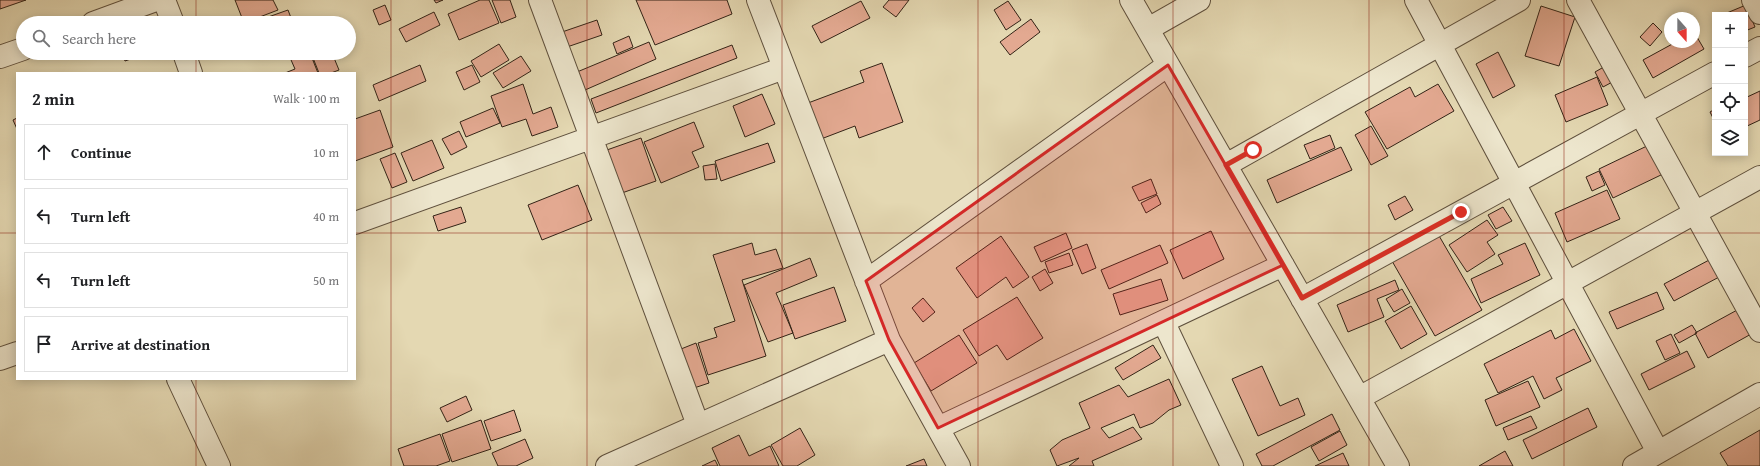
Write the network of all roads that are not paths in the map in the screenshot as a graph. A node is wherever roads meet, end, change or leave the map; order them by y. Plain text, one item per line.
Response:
1 (156, 0) edge
2 (164, 0) edge
3 (540, 0) edge
4 (758, 0) edge
5 (1131, 0) edge
6 (1199, 0) edge
7 (1416, 0) edge
8 (1519, 0) edge
9 (1578, 0) edge
10 (1753, 0) edge
11 (1760, 13) edge
12 (112, 16) edge
13 (170, 16) edge
14 (1148, 29) junction
15 (1440, 45) junction
16 (1760, 48) edge
17 (16, 51) edge
18 (1748, 54) edge
19 (0, 57) edge
20 (186, 60) edge
21 (1168, 65) junction
22 (784, 68) junction
23 (191, 72) edge
24 (1712, 75) edge
25 (1640, 114) junction
26 (591, 138) junction
27 (1226, 165) junction
28 (1760, 177) edge
29 (1514, 183) junction
30 (1695, 213) junction
31 (356, 223) edge
32 (1283, 265) junction
33 (866, 282) junction
34 (1567, 283) junction
35 (1302, 298) junction
36 (1164, 322) junction
37 (1760, 331) edge
38 (889, 340) junction
39 (16, 353) edge
40 (0, 360) edge
41 (178, 380) edge
42 (1760, 394) edge
43 (1359, 398) junction
44 (698, 425) junction
45 (938, 428) junction
46 (1658, 452) junction
47 (649, 458) edge
48 (218, 466) edge
49 (607, 466) edge
50 (959, 466) edge
51 (1232, 466) edge
52 (1398, 466) edge
53 (1634, 466) edge

1 - 12 street
2 - 13 street
3 - 26 street
4 - 22 street
5 - 14 street
6 - 14 street
7 - 15 street
8 - 15 street
9 - 25 street
10 - 11 street
14 - 21 street
15 - 27 street
15 - 29 street
16 - 18 street
17 - 19 street
20 - 23 street
21 - 27 street
21 - 33 street
22 - 26 street
22 - 33 street
24 - 25 street
25 - 29 street
25 - 30 street
26 - 31 street
26 - 44 street
27 - 32 street
28 - 30 street
29 - 34 street
29 - 35 street
30 - 34 street
30 - 37 street
32 - 35 street
32 - 36 street
33 - 38 street
34 - 43 street
34 - 46 street
35 - 43 street
36 - 45 street
36 - 51 street
38 - 44 street
38 - 45 street
39 - 40 street
41 - 48 street
42 - 46 street
43 - 52 street
44 - 47 street
45 - 50 street
46 - 53 street
47 - 49 street

